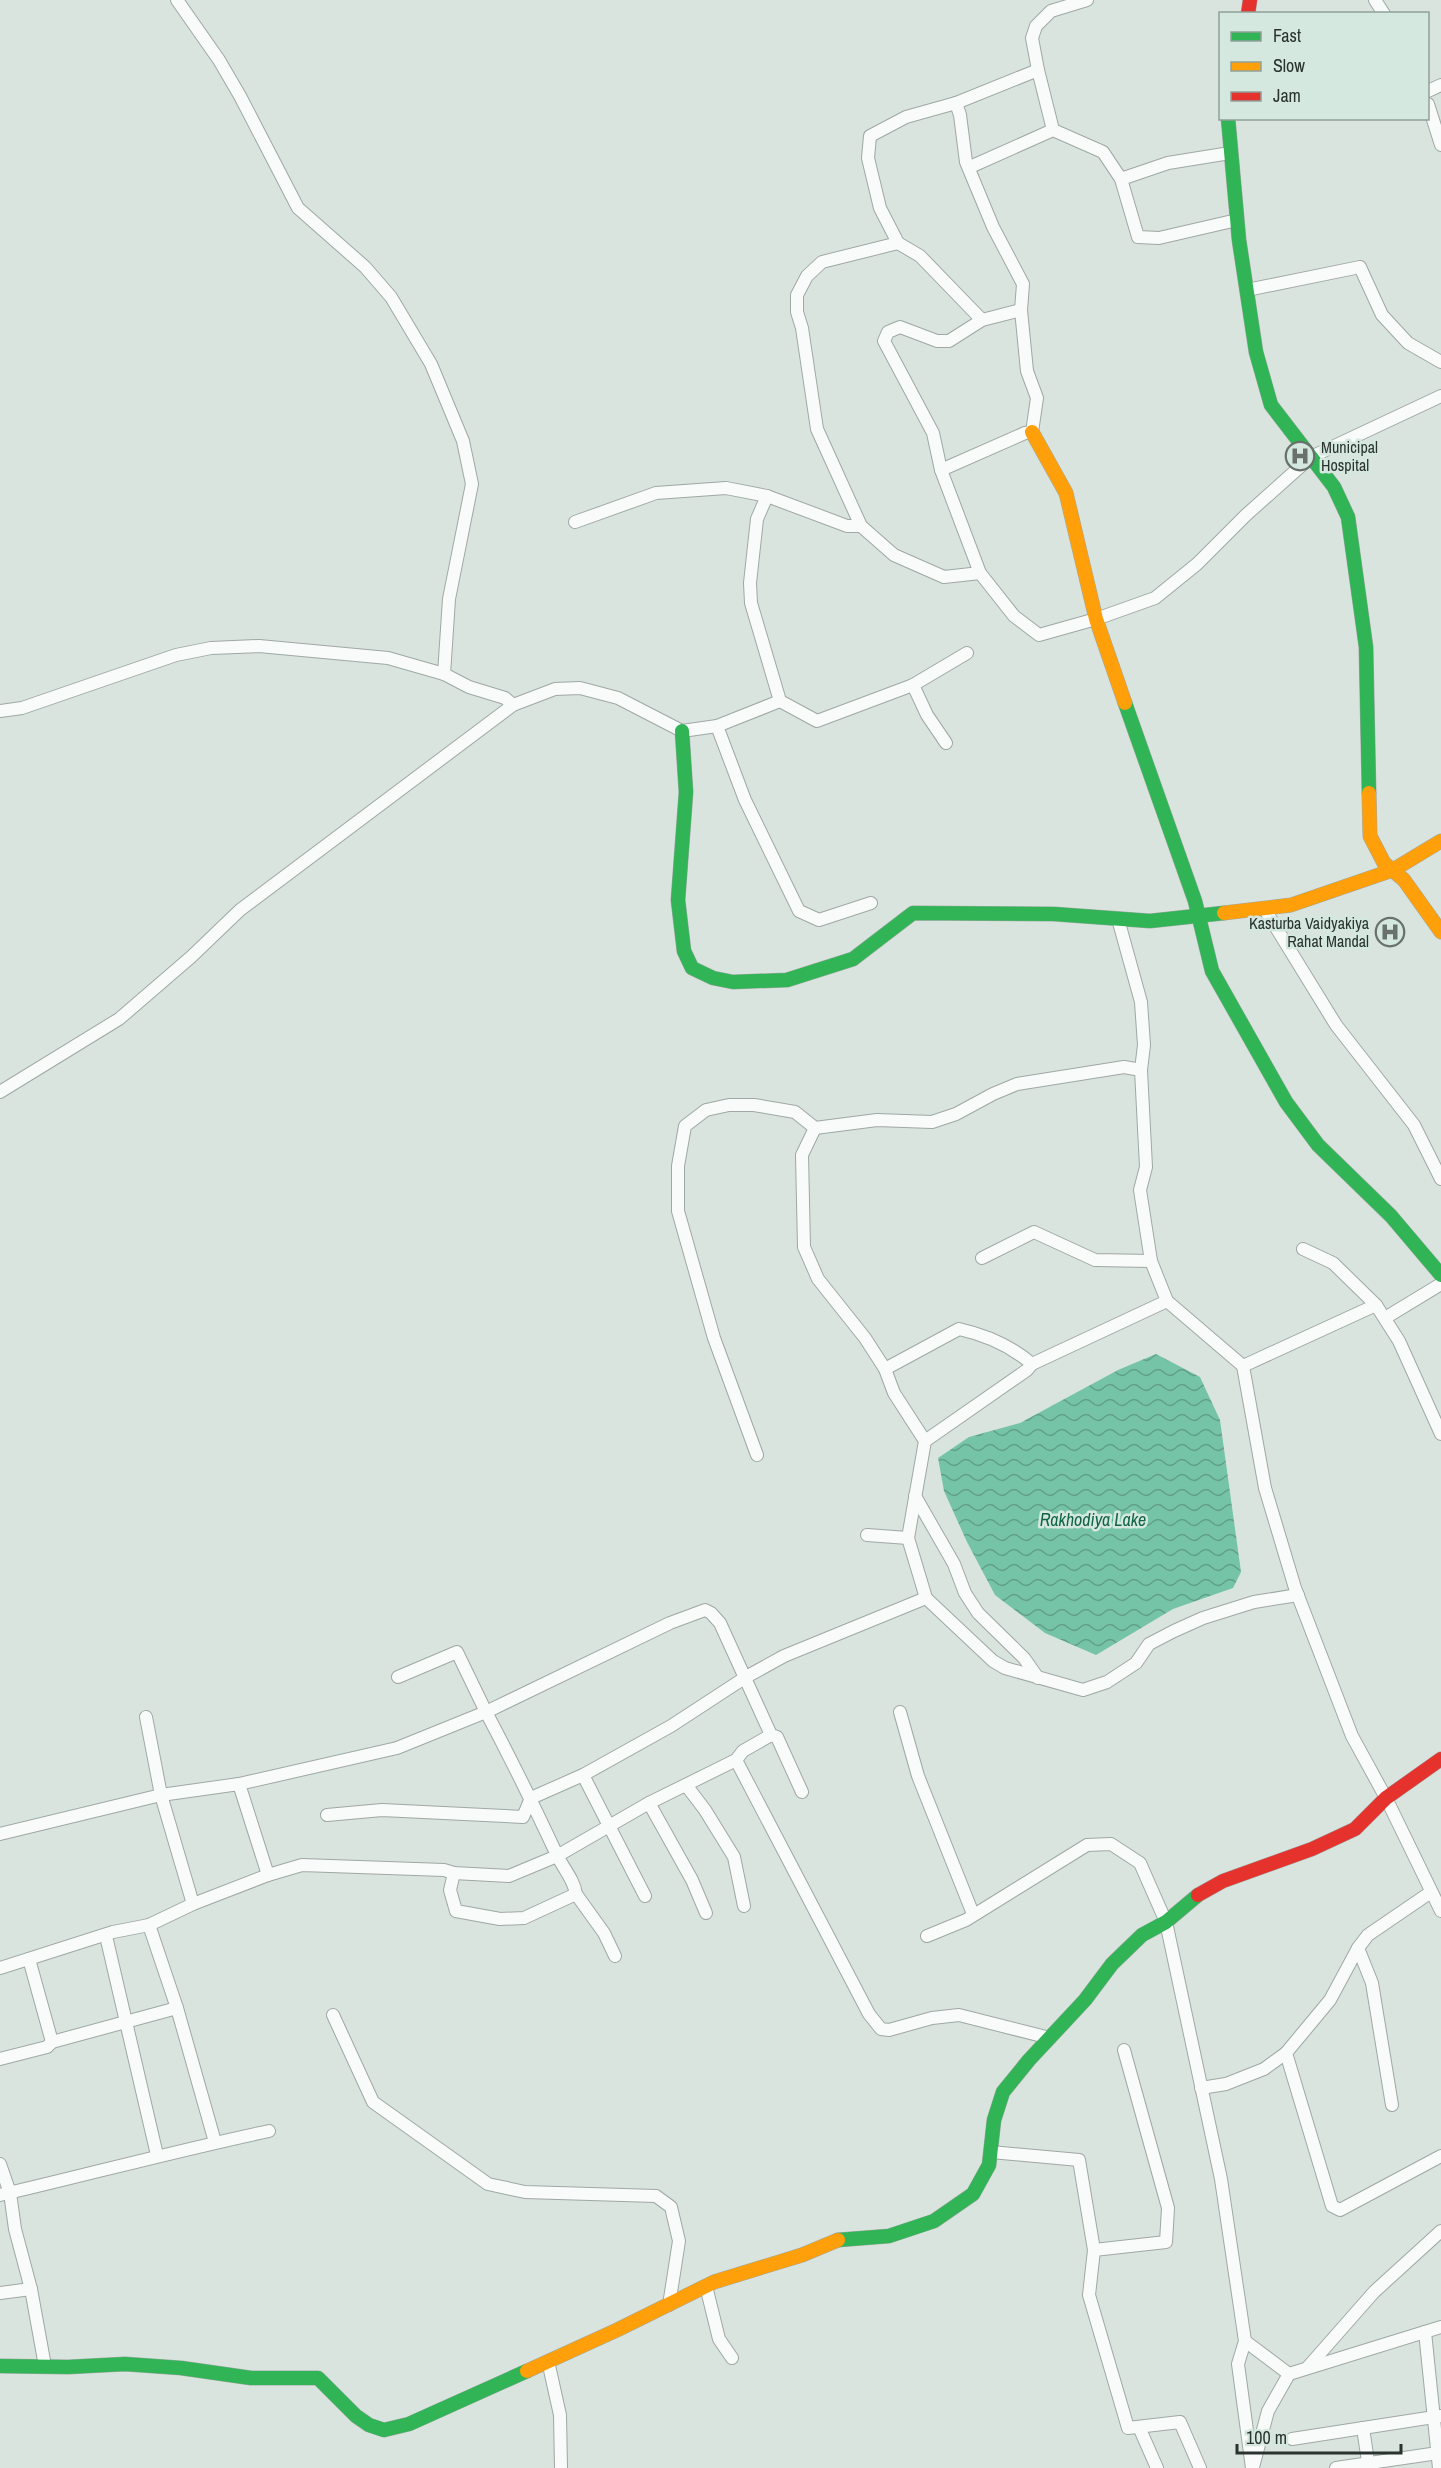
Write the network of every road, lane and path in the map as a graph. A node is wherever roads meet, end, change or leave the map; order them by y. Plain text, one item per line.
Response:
1 (177, 0) edge
2 (1087, 0) edge
3 (1038, 70) junction
4 (956, 103) junction
5 (1429, 107) edge
6 (1228, 120) edge
7 (1053, 130) junction
8 (1441, 145) edge
9 (1230, 153) junction
10 (970, 167) junction
11 (1121, 179) junction
12 (1237, 220) junction
13 (898, 243) junction
14 (1247, 290) junction
15 (1021, 310) junction
16 (982, 320) junction
17 (1441, 362) edge
18 (1441, 396) edge
19 (1032, 432) junction
20 (1311, 458) junction
21 (941, 470) junction
22 (767, 496) junction
23 (575, 522) dead end
24 (861, 526) junction
25 (980, 573) junction
26 (1096, 619) junction
27 (967, 653) dead end
28 (444, 674) junction
29 (913, 685) junction
30 (780, 701) junction
31 (513, 705) junction
32 (0, 711) edge
33 (717, 726) junction
34 (682, 731) junction
35 (946, 743) dead end
36 (1441, 841) edge
37 (1393, 870) junction
38 (871, 903) dead end
39 (1264, 908) junction
40 (1198, 915) junction
41 (1118, 919) junction
42 (1441, 932) edge
43 (1141, 1070) junction
44 (0, 1092) edge
45 (815, 1128) junction
46 (1441, 1179) edge
47 (1303, 1249) dead end
48 (982, 1258) dead end
49 (1150, 1261) junction
50 (1441, 1275) edge
51 (1441, 1284) edge
52 (1167, 1301) junction
53 (1376, 1305) junction
54 (1384, 1318) junction
55 (1032, 1364) junction
56 (1243, 1366) junction
57 (885, 1369) junction
58 (1441, 1434) edge
59 (925, 1441) junction
60 (757, 1455) dead end
61 (915, 1496) junction
62 (867, 1535) dead end
63 (908, 1538) junction
64 (1298, 1595) junction
65 (926, 1598) junction
66 (398, 1677) dead end
67 (746, 1677) junction
68 (1038, 1678) junction
69 (486, 1712) junction
70 (900, 1712) dead end
71 (146, 1717) dead end
72 (771, 1735) junction
73 (1441, 1758) edge
74 (736, 1760) junction
75 (583, 1775) junction
76 (239, 1784) junction
77 (686, 1785) junction
78 (802, 1792) dead end
79 (161, 1795) junction
80 (531, 1798) junction
81 (1386, 1798) junction
82 (649, 1803) junction
83 (327, 1815) dead end
84 (610, 1827) junction
85 (0, 1834) edge
86 (557, 1856) junction
87 (454, 1873) junction
88 (268, 1875) junction
89 (1431, 1892) junction
90 (576, 1894) junction
91 (645, 1896) dead end
92 (193, 1904) junction
93 (744, 1906) dead end
94 (1441, 1911) edge
95 (706, 1914) dead end
96 (973, 1914) junction
97 (1166, 1922) junction
98 (149, 1925) junction
99 (106, 1936) junction
100 (927, 1936) dead end
101 (1358, 1948) junction
102 (615, 1956) dead end
103 (29, 1959) junction
104 (0, 1968) edge
105 (177, 2008) junction
106 (333, 2014) dead end
107 (126, 2021) junction
108 (1050, 2037) junction
109 (52, 2042) junction
110 (1124, 2050) dead end
111 (1286, 2053) junction
112 (0, 2059) edge
113 (1202, 2088) junction
114 (1392, 2105) dead end
115 (269, 2131) dead end
116 (215, 2142) junction
117 (991, 2152) junction
118 (157, 2155) junction
119 (1441, 2156) edge
120 (0, 2164) edge
121 (5, 2194) edge
122 (1441, 2231) edge
123 (1094, 2250) junction
124 (706, 2286) junction
125 (31, 2289) junction
126 (0, 2293) edge
127 (669, 2304) junction
128 (1441, 2327) edge
129 (1425, 2332) junction
130 (1245, 2341) junction
131 (732, 2358) dead end
132 (548, 2361) junction
133 (0, 2366) edge
134 (45, 2366) junction
135 (1307, 2368) junction
136 (1288, 2374) junction
137 (1438, 2416) edge
138 (1139, 2427) junction
139 (1363, 2428) junction
140 (1292, 2439) dead end
141 (1438, 2453) junction
142 (1369, 2465) edge
143 (561, 2468) edge
144 (1157, 2468) edge
145 (1200, 2468) edge
146 (1252, 2468) edge
147 (1336, 2468) edge
148 (1439, 2468) edge

1 - 28 street
2 - 3 street
3 - 4 street
3 - 7 street
4 - 10 street
4 - 13 street
5 - 8 street
6 - 9 street
7 - 10 street
7 - 11 street
9 - 11 street
9 - 12 street
10 - 15 street
11 - 12 street
12 - 14 street
13 - 16 street
13 - 24 street
14 - 17 street
14 - 20 street
15 - 16 street
15 - 19 street
16 - 21 street
18 - 20 street
19 - 21 street
19 - 26 street
20 - 26 street
20 - 37 street
21 - 25 street
22 - 23 street
22 - 24 street
22 - 30 street
24 - 25 street
25 - 26 street
26 - 40 street
27 - 29 street
28 - 31 street
28 - 32 street
29 - 30 street
29 - 35 street
30 - 33 street
31 - 34 street
31 - 44 street
33 - 34 street
33 - 38 street
34 - 41 street
36 - 37 street
37 - 39 street
37 - 42 street
39 - 40 street
39 - 46 street
40 - 41 street
40 - 50 street
41 - 43 street
43 - 45 street
43 - 49 street
45 - 57 street
45 - 60 street
47 - 53 street
48 - 49 street
49 - 52 street
51 - 54 street
52 - 55 street
52 - 56 street
53 - 54 street
53 - 56 street
54 - 58 street
55 - 57 street
55 - 59 street
56 - 64 street
57 - 59 street
59 - 61 street
61 - 63 street
61 - 68 street
62 - 63 street
63 - 65 street
64 - 68 street
64 - 81 street
65 - 67 street
65 - 68 street
66 - 69 street
67 - 69 street
67 - 72 street
67 - 75 street
69 - 76 street
69 - 80 street
70 - 96 street
71 - 79 street
72 - 74 street
72 - 78 street
73 - 81 street
74 - 77 street
74 - 108 street
75 - 80 street
75 - 84 street
76 - 79 street
76 - 88 street
77 - 82 street
77 - 93 street
79 - 85 street
79 - 92 street
80 - 83 street
80 - 86 street
81 - 89 street
81 - 97 street
82 - 84 street
82 - 95 street
84 - 86 street
84 - 91 street
86 - 87 street
86 - 90 street
87 - 88 street
87 - 90 street
88 - 92 street
89 - 94 street
89 - 101 street
90 - 102 street
92 - 98 street
96 - 97 street
96 - 100 street
97 - 108 street
97 - 113 street
98 - 99 street
98 - 105 street
99 - 103 street
99 - 107 street
101 - 111 street
101 - 114 street
103 - 104 street
103 - 109 street
105 - 107 street
105 - 116 street
106 - 127 street
107 - 109 street
107 - 118 street
108 - 117 street
109 - 112 street
110 - 123 street
111 - 113 street
111 - 119 street
113 - 130 street
115 - 116 street
116 - 118 street
117 - 123 street
117 - 124 street
118 - 121 street
120 - 121 street
121 - 125 street
122 - 135 street
123 - 138 street
124 - 127 street
124 - 131 street
125 - 126 street
125 - 134 street
127 - 132 street
128 - 129 street
129 - 135 street
129 - 137 street
130 - 136 street
130 - 146 street
132 - 134 street
132 - 143 street
133 - 134 street
135 - 136 street
136 - 146 street
137 - 139 street
137 - 141 street
138 - 144 street
138 - 145 street
139 - 140 street
139 - 142 street
141 - 142 street
141 - 148 street
142 - 147 street

